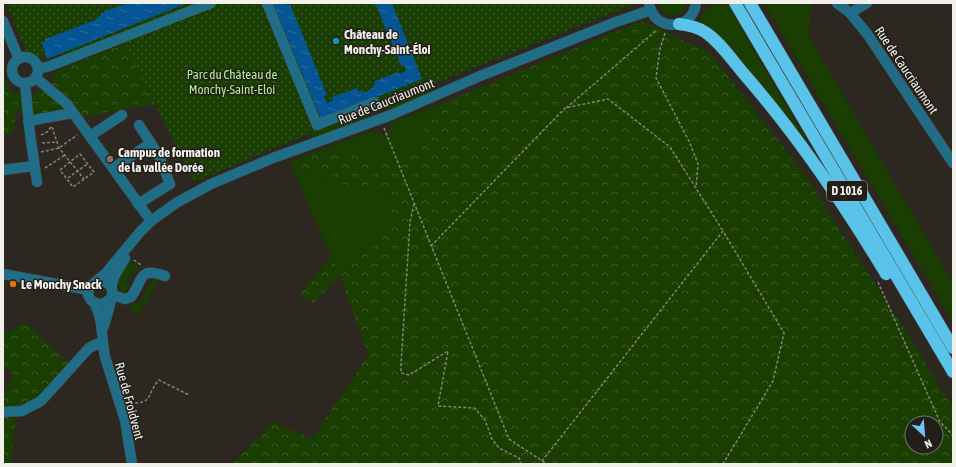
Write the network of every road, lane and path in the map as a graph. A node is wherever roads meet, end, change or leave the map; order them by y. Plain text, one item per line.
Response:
1 (211, 3) edge
2 (268, 3) edge
3 (696, 3) edge
4 (750, 3) edge
5 (837, 3) edge
6 (845, 3) edge
7 (867, 3) edge
8 (650, 7) edge
9 (738, 7) edge
10 (850, 13) junction
11 (3, 21) edge
12 (671, 24) junction
13 (19, 59) junction
14 (8, 71) edge
15 (37, 73) junction
16 (25, 83) junction
17 (374, 102) dead end
18 (565, 108) junction
19 (73, 113) junction
20 (122, 115) dead end
21 (380, 119) junction
22 (28, 121) junction
23 (139, 125) dead end
24 (87, 133) junction
25 (58, 142) junction
26 (151, 143) junction
27 (31, 144) junction
28 (59, 148) junction
29 (65, 155) junction
30 (70, 162) junction
31 (953, 163) edge
32 (87, 164) junction
33 (113, 168) junction
34 (3, 170) edge
35 (78, 171) junction
36 (36, 174) junction
37 (67, 179) junction
38 (84, 179) junction
39 (696, 188) junction
40 (138, 204) junction
41 (414, 204) junction
42 (151, 221) junction
43 (723, 231) junction
44 (140, 232) junction
45 (431, 246) junction
46 (127, 255) junction
47 (147, 272) junction
48 (3, 274) edge
49 (165, 276) dead end
50 (877, 280) dead end
51 (92, 286) junction
52 (111, 294) junction
53 (94, 302) junction
54 (103, 329) junction
55 (933, 337) junction
56 (103, 344) junction
57 (953, 348) edge
58 (953, 372) edge
59 (189, 395) dead end
60 (120, 403) junction
61 (3, 412) edge
62 (953, 437) edge
63 (542, 461) junction
64 (132, 464) edge
65 (521, 464) edge
66 (547, 464) edge
67 (723, 464) edge

1 - 15 street
2 - 17 street
3 - 12 street
4 - 57 highway, D 1016
5 - 10 street
6 - 10 street
7 - 10 street
8 - 12 street
8 - 21 street, Rue de Caucriaumont
9 - 55 highway, D 1016
10 - 31 street, Rue de Caucriaumont
11 - 13 street
12 - 18 path
12 - 39 path
12 - 55 highway
13 - 14 street
13 - 15 street
14 - 16 street
15 - 16 street
15 - 19 street
16 - 22 street
18 - 39 path
18 - 45 path
19 - 22 street
19 - 24 street
20 - 24 street
21 - 41 path
21 - 42 street, Rue de Caucriaumont
22 - 27 street
23 - 26 street
24 - 28 path
24 - 33 street
25 - 27 path
25 - 27 path
25 - 28 path
26 - 33 street
26 - 40 street
27 - 28 path
27 - 36 street
28 - 29 path
29 - 30 path
29 - 36 path
30 - 32 path
30 - 35 path
30 - 37 path
32 - 35 path
32 - 38 path
33 - 40 street
34 - 36 street
35 - 37 path
35 - 38 path
37 - 38 path
39 - 43 path
40 - 42 street
41 - 45 path
41 - 65 path
42 - 44 street, Rue de Caucriaumont
43 - 63 path
43 - 67 path
44 - 46 street
44 - 51 street
45 - 63 path
46 - 47 path
46 - 52 street
47 - 49 street
47 - 52 street
48 - 51 street
50 - 62 path
51 - 52 street
51 - 53 street
52 - 53 street
52 - 54 street
53 - 54 street
54 - 56 street, Rue de Froidvent
55 - 58 highway, D 1016
56 - 60 street, Rue de Froidvent
56 - 61 street
59 - 60 path
60 - 64 street, Rue de Froidvent
63 - 66 path

